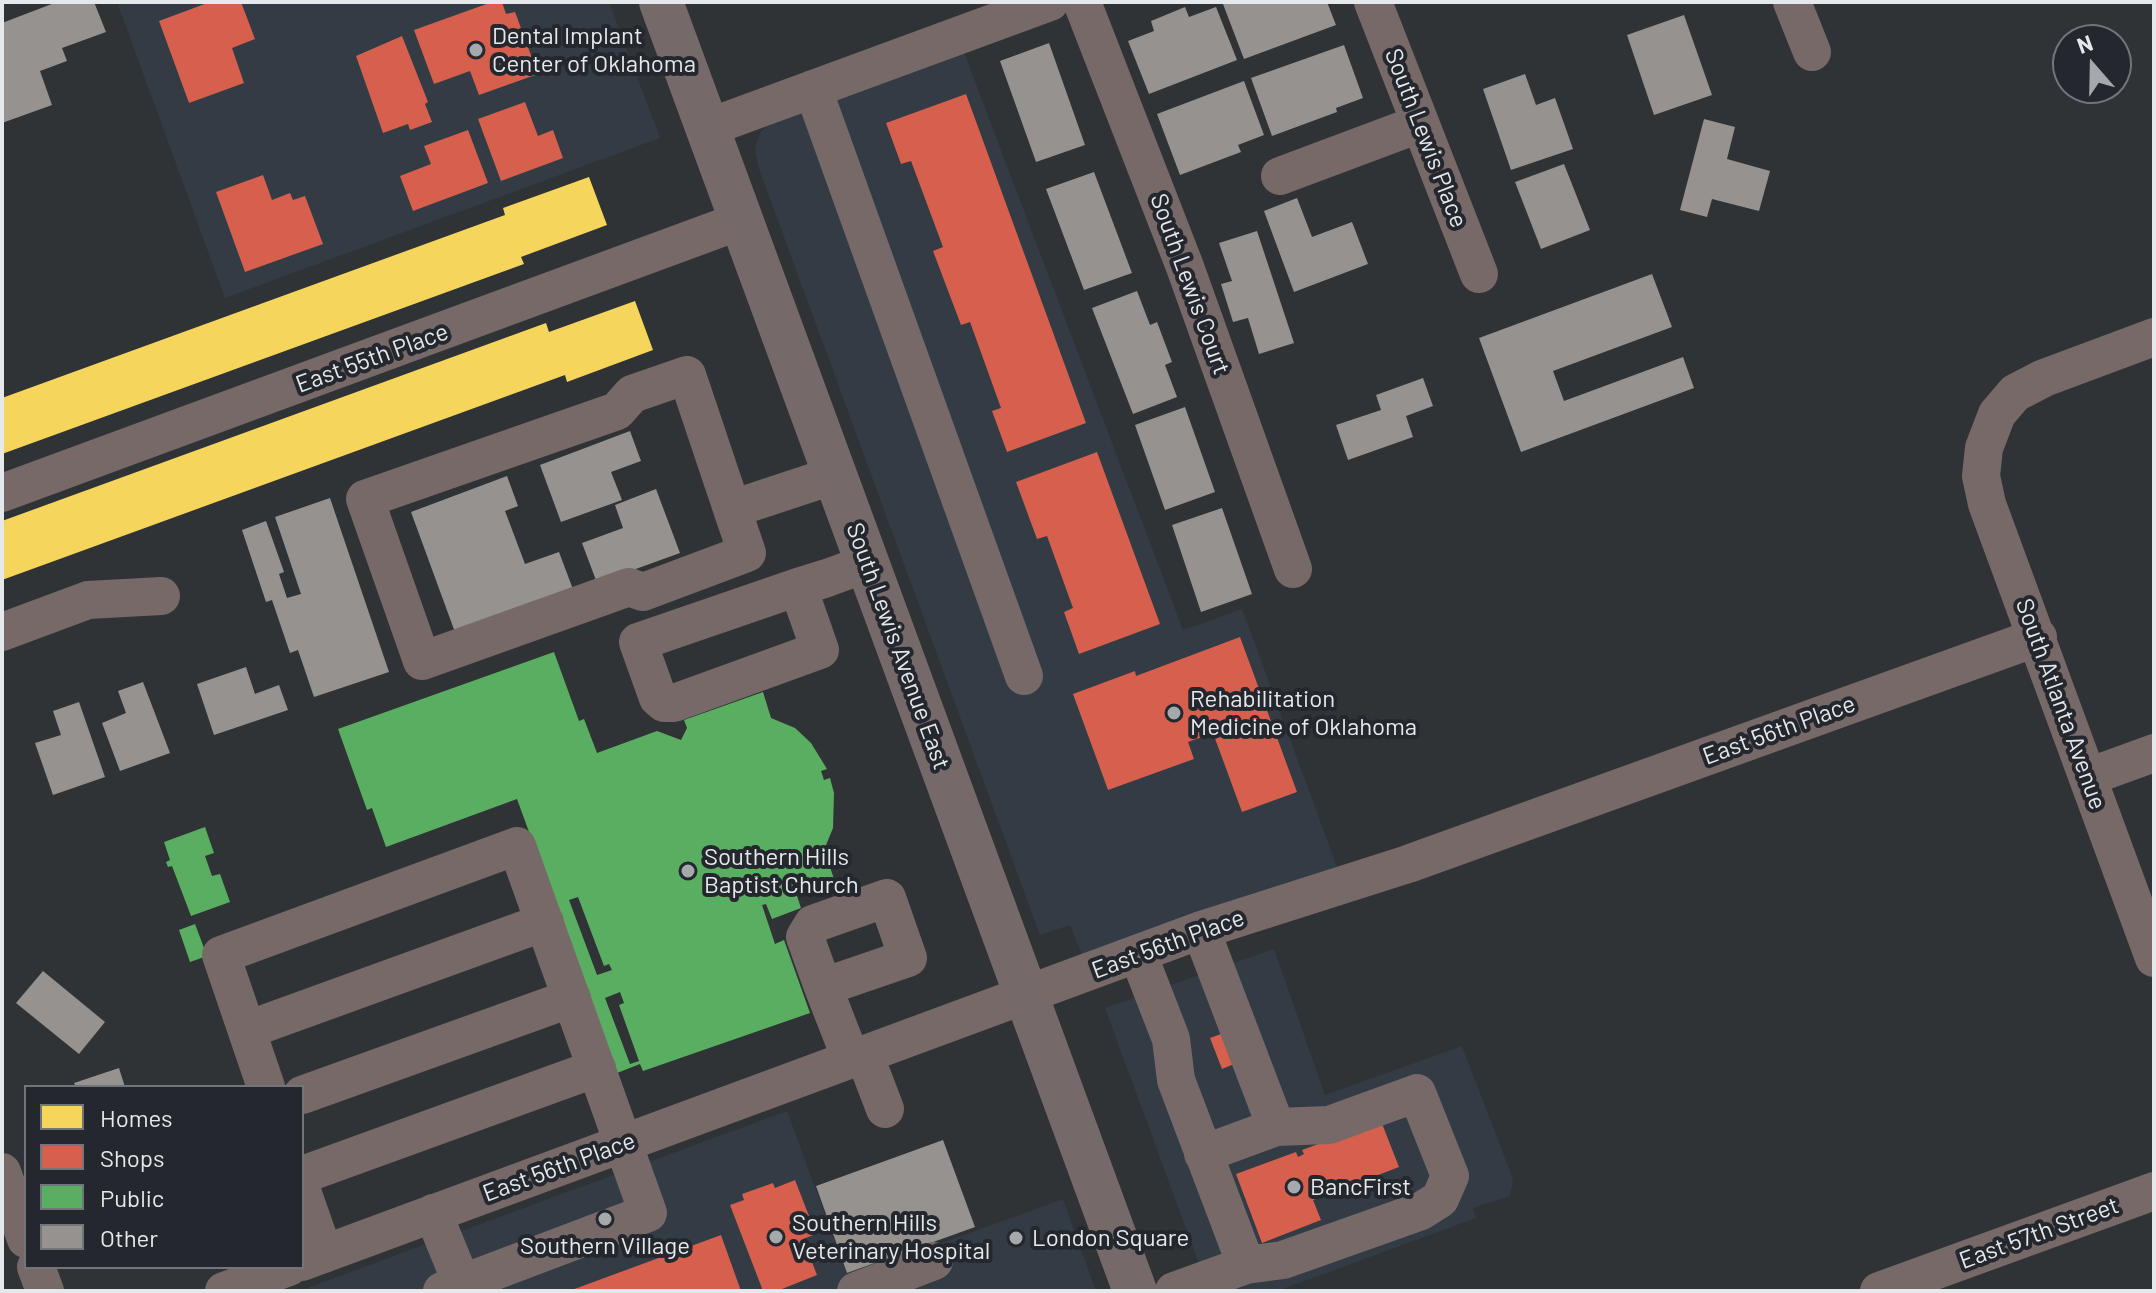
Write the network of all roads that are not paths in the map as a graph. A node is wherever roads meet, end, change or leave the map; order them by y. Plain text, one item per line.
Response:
1 (661, 2) edge
2 (1050, 2) edge
3 (1082, 2) edge
4 (1373, 2) edge
5 (1792, 2) edge
6 (1812, 52) dead end
7 (813, 89) junction
8 (1419, 124) junction
9 (707, 128) junction
10 (1280, 176) dead end
11 (740, 221) junction
12 (1479, 274) dead end
13 (2154, 337) edge
14 (835, 475) junction
15 (2, 493) edge
16 (732, 509) junction
17 (868, 563) junction
18 (1293, 569) dead end
19 (798, 587) dead end
20 (161, 596) dead end
21 (2, 632) edge
22 (2038, 637) junction
23 (1024, 676) dead end
24 (2154, 753) edge
25 (2088, 777) junction
26 (545, 922) junction
27 (1201, 930) junction
28 (1138, 954) junction
29 (2154, 958) edge
30 (823, 987) dead end
31 (1028, 994) junction
32 (572, 998) junction
33 (247, 1030) junction
34 (858, 1057) junction
35 (597, 1068) junction
36 (265, 1085) edge
37 (304, 1094) edge
38 (885, 1109) dead end
39 (1276, 1127) junction
40 (624, 1143) junction
41 (1203, 1154) junction
42 (2, 1172) edge
43 (304, 1174) edge
44 (2154, 1191) edge
45 (433, 1213) junction
46 (24, 1233) edge
47 (934, 1261) dead end
48 (304, 1262) edge
49 (1246, 1265) junction
50 (37, 1269) edge
51 (285, 1269) edge
52 (302, 1269) edge
53 (452, 1287) edge
54 (45, 1291) edge
55 (224, 1291) edge
56 (301, 1291) edge
57 (856, 1291) edge
58 (1135, 1291) edge
59 (1174, 1291) edge
60 (1879, 1291) edge

1 - 9 main road, South Lewis Avenue East
2 - 7 street
3 - 18 street, South Lewis Court
4 - 8 street, South Lewis Place
5 - 6 street
7 - 9 street
7 - 23 street
8 - 10 street
8 - 12 street, South Lewis Place
9 - 11 main road, South Lewis Avenue East
11 - 14 main road, South Lewis Avenue East
11 - 15 street, East 55th Place
13 - 22 street, South Atlanta Avenue
14 - 16 street
14 - 17 main road, South Lewis Avenue East
16 - 16 street
17 - 19 street
17 - 31 main road, South Lewis Avenue East
20 - 21 street
22 - 25 street, South Atlanta Avenue
22 - 27 street, East 56th Place
24 - 25 street
25 - 29 street, South Atlanta Avenue
26 - 32 street
26 - 33 street
26 - 33 street
27 - 28 street, East 56th Place
27 - 39 street
28 - 31 street, East 56th Place
28 - 41 street
30 - 34 street
31 - 34 street, East 56th Place
31 - 58 main road, South Lewis Avenue East
32 - 35 street
32 - 37 street
33 - 36 street
34 - 38 street
34 - 40 street, East 56th Place
35 - 40 street
35 - 43 street
39 - 41 street
39 - 49 street
40 - 45 street, East 56th Place
40 - 53 street
41 - 49 street
42 - 46 street
44 - 60 street, East 57th Street
45 - 48 street, East 56th Place
45 - 53 street
47 - 57 street
49 - 59 street
50 - 54 street
51 - 55 street, East 56th Place
52 - 56 street

